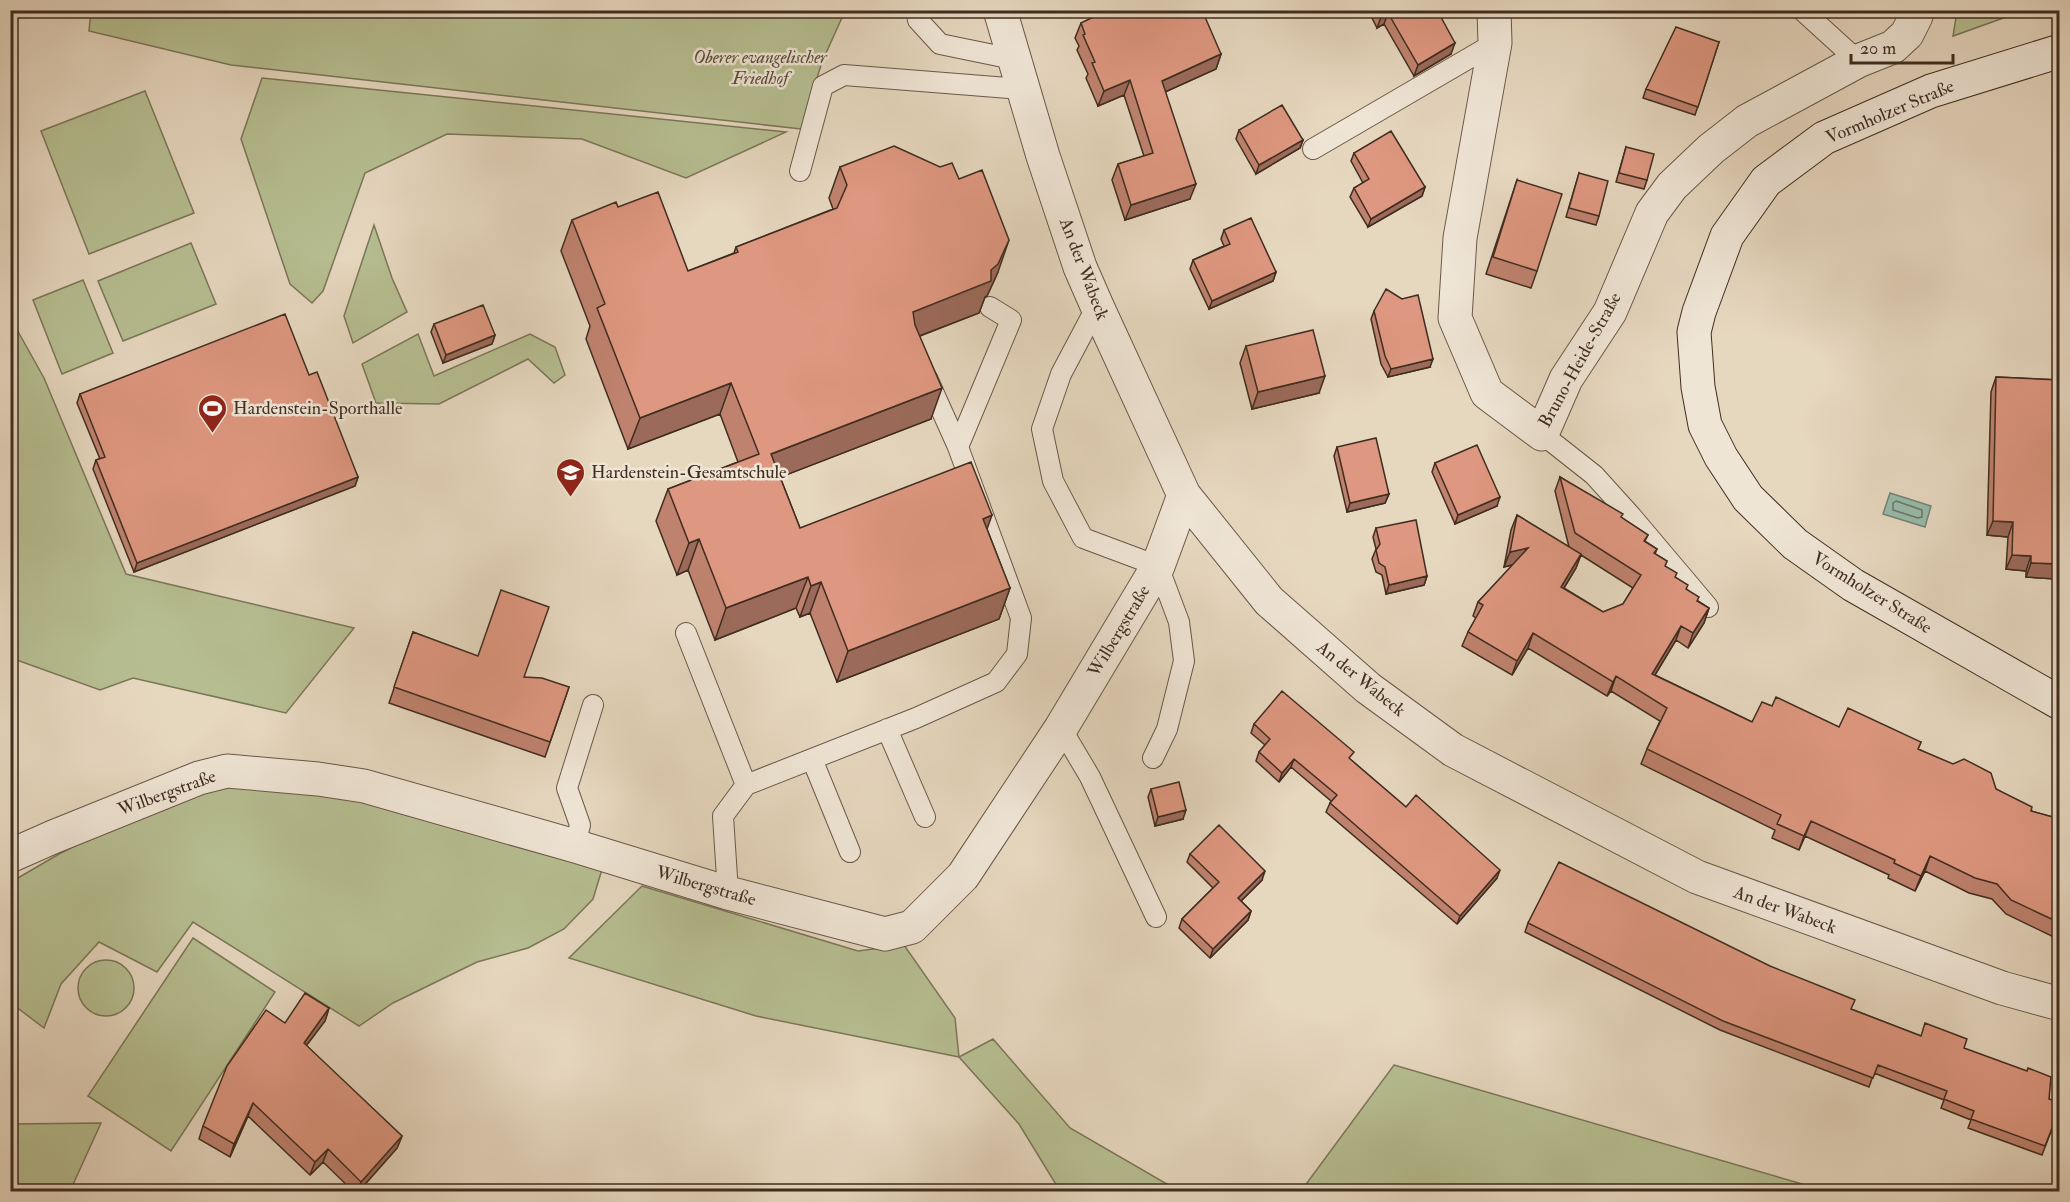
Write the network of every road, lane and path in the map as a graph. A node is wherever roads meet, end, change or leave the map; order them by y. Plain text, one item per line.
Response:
1 (916, 10) edge
2 (1000, 10) edge
3 (1494, 10) edge
4 (1802, 10) edge
5 (1916, 10) edge
6 (1495, 43) junction
7 (2060, 51) edge
8 (1858, 61) junction
9 (1017, 74) junction
10 (1313, 148) dead end
11 (800, 171) dead end
12 (1097, 306) junction
13 (990, 307) edge
14 (920, 361) edge
15 (1542, 434) junction
16 (958, 447) junction
17 (1184, 495) junction
18 (1158, 566) junction
19 (1708, 607) edge
20 (686, 633) dead end
21 (2060, 703) edge
22 (592, 705) dead end
23 (1061, 728) junction
24 (887, 729) junction
25 (1154, 758) dead end
26 (813, 759) junction
27 (746, 785) junction
28 (925, 818) dead end
29 (575, 846) junction
30 (850, 852) dead end
31 (10, 856) edge
32 (728, 893) junction
33 (1156, 917) dead end
34 (2060, 1004) edge

1 - 9 lane
2 - 9 street, An der Wabeck
3 - 6 street, Bruno-Heide-Straße
4 - 8 lane
5 - 8 street, Bruno-Heide-Straße
6 - 10 lane
6 - 15 street, Bruno-Heide-Straße
7 - 21 street, Vormholzer Straße
8 - 15 street, Bruno-Heide-Straße
9 - 11 lane
9 - 12 street, An der Wabeck
12 - 17 street, An der Wabeck
12 - 18 lane
13 - 16 lane
14 - 16 lane
15 - 19 lane
16 - 24 lane
17 - 18 street, Wilbergstraße
17 - 34 street, An der Wabeck
18 - 23 street, Wilbergstraße
18 - 25 lane
20 - 27 lane
22 - 29 lane
23 - 32 street, Wilbergstraße
23 - 33 lane
24 - 26 lane
24 - 28 lane
26 - 27 lane
26 - 30 lane
27 - 32 lane
29 - 31 street, Wilbergstraße
29 - 32 street, Wilbergstraße

